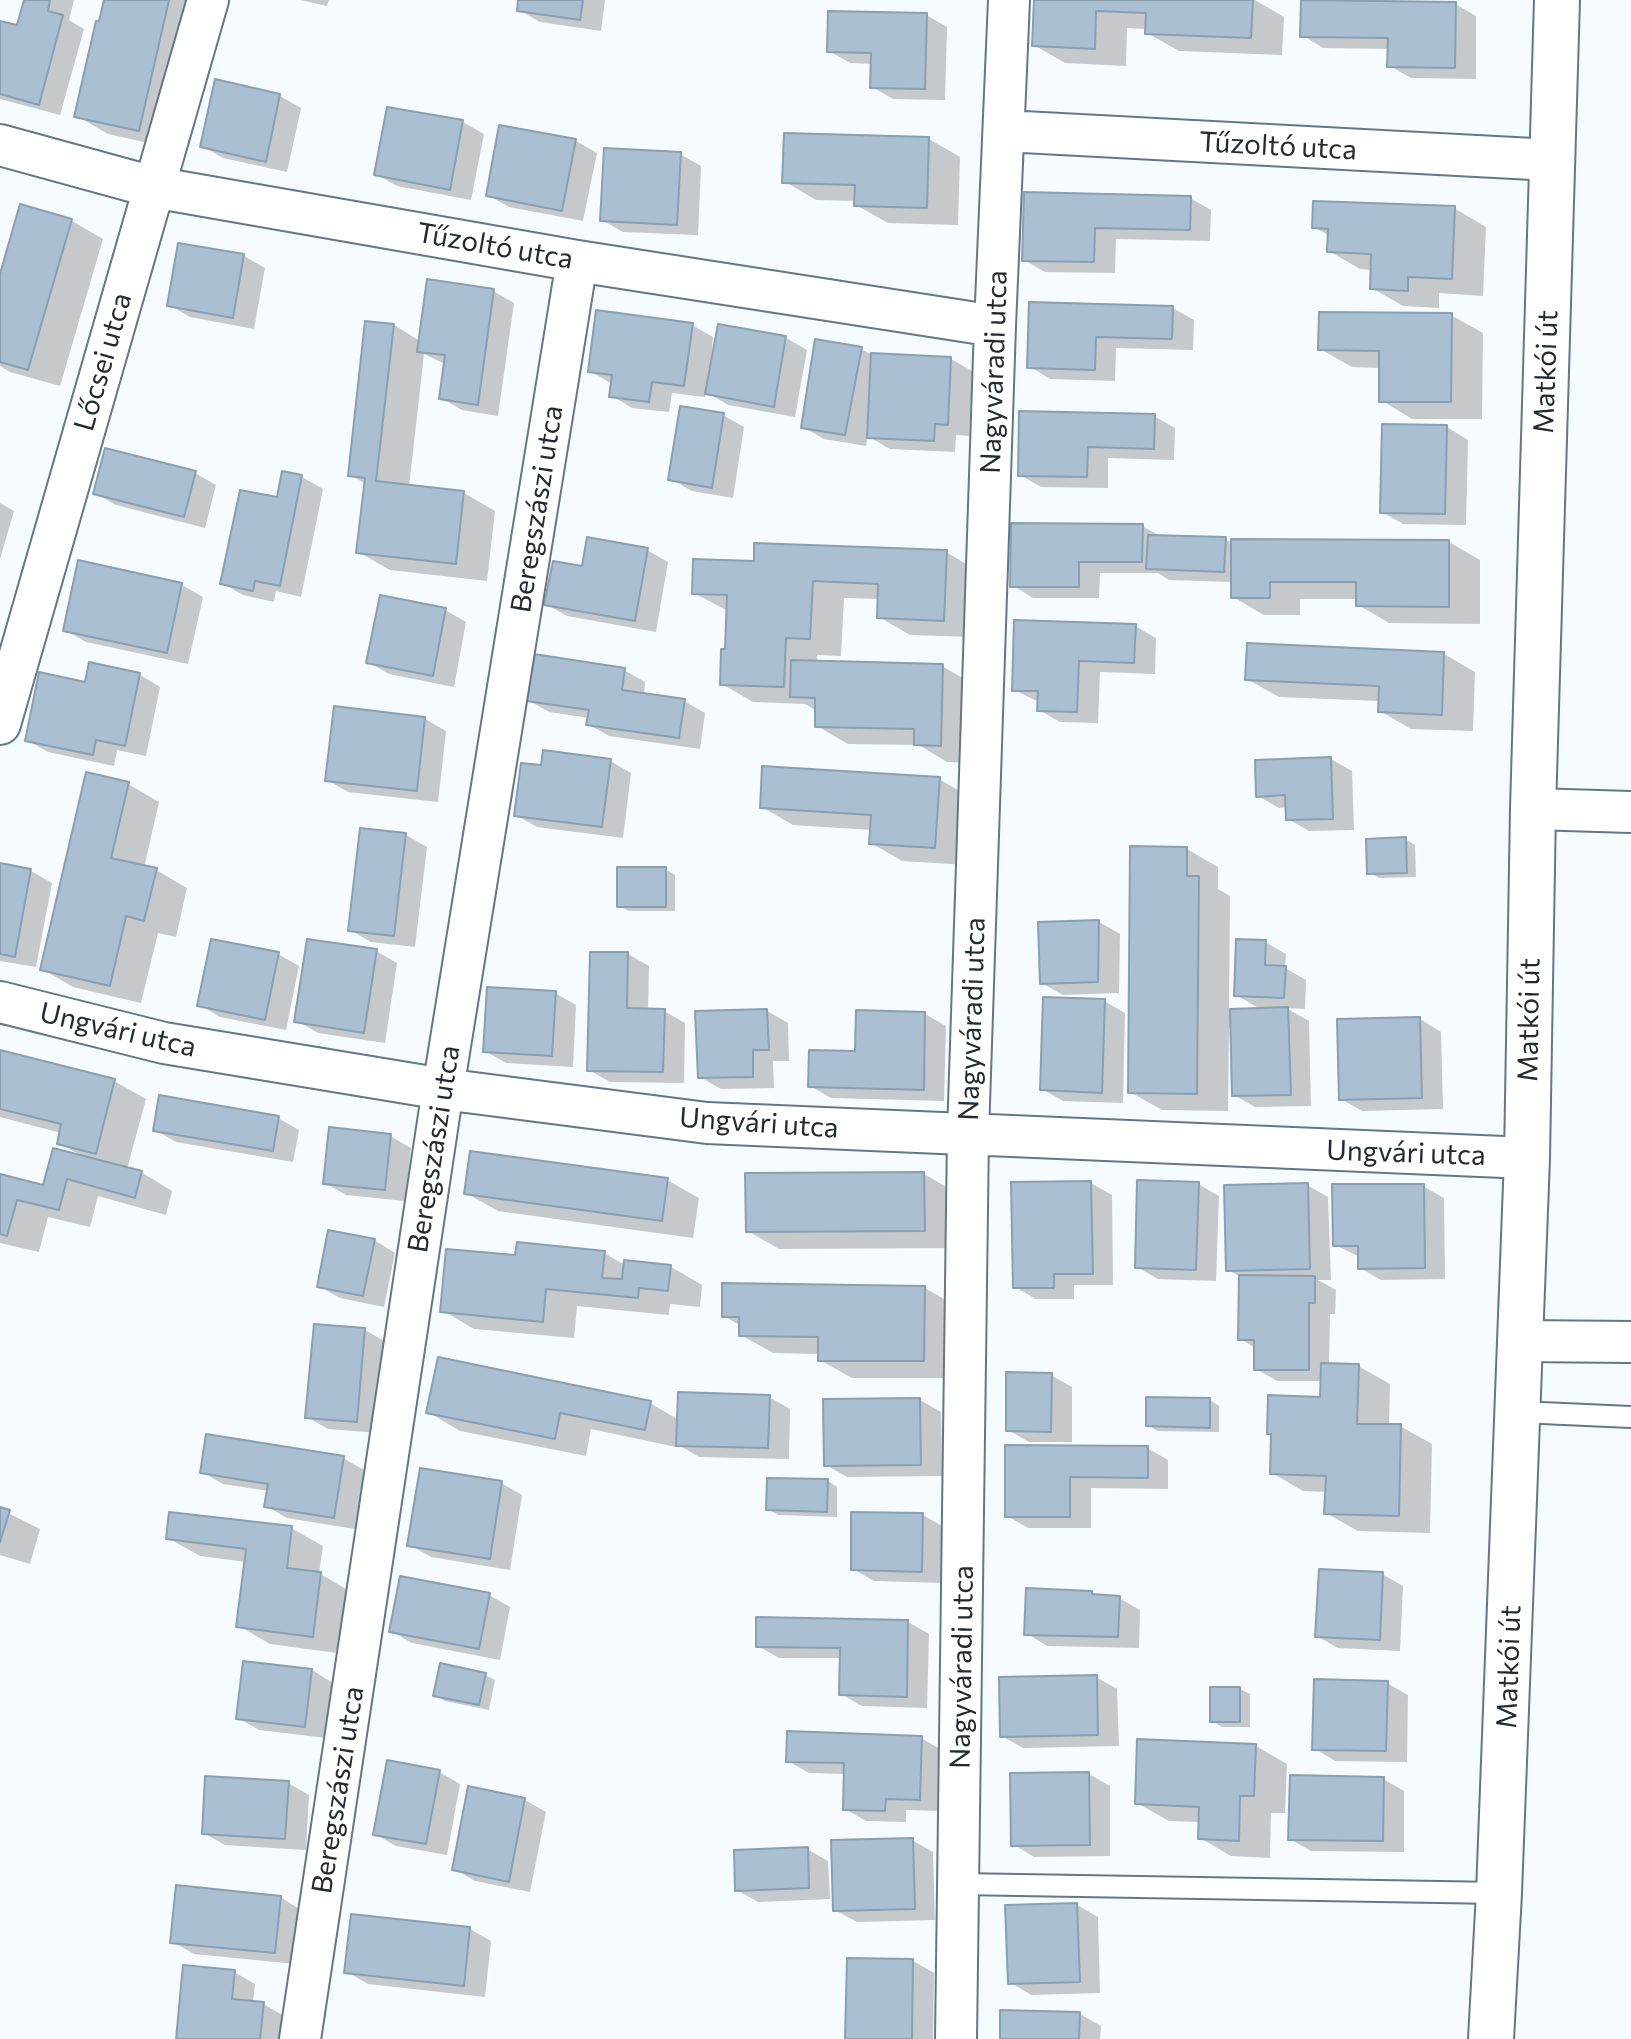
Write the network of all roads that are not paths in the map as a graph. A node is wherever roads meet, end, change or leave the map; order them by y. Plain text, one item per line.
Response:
1 (208, 0) edge
2 (1009, 0) edge
3 (1557, 0) edge
4 (1004, 131) junction
5 (0, 145) edge
6 (1552, 160) junction
7 (153, 187) junction
8 (577, 261) junction
9 (995, 326) junction
10 (13, 628) edge
11 (0, 724) edge
12 (1533, 809) junction
13 (1631, 812) edge
14 (0, 1002) edge
15 (443, 1089) junction
16 (968, 1134) junction
17 (1527, 1158) junction
18 (1520, 1341) junction
19 (1631, 1342) edge
20 (1519, 1412) junction
21 (1631, 1417) edge
22 (959, 1884) junction
23 (1499, 1893) junction
24 (300, 2039) edge
25 (956, 2039) edge
26 (1491, 2039) edge

1 - 7 street, Lőcsei utca
2 - 4 street, Nagyváradi utca
3 - 6 street, Matkói út
4 - 6 street, Tűzoltó utca
4 - 9 street, Nagyváradi utca
5 - 7 street, Tűzoltó utca
6 - 12 street, Matkói út
7 - 8 street, Tűzoltó utca
7 - 10 street, Lőcsei utca
8 - 9 street, Tűzoltó utca
8 - 15 street, Beregszászi utca
9 - 16 street, Nagyváradi utca
10 - 11 street, Lőcsei utca
12 - 13 street
12 - 17 street, Matkói út
14 - 15 street, Ungvári utca
15 - 16 street, Ungvári utca
15 - 24 street, Beregszászi utca
16 - 17 street, Ungvári utca
16 - 22 street, Nagyváradi utca
17 - 18 street, Matkói út
18 - 19 street
18 - 20 street, Matkói út
20 - 21 lane
20 - 23 street, Matkói út
22 - 23 lane
22 - 25 street, Nagyváradi utca
23 - 26 street, Matkói út

